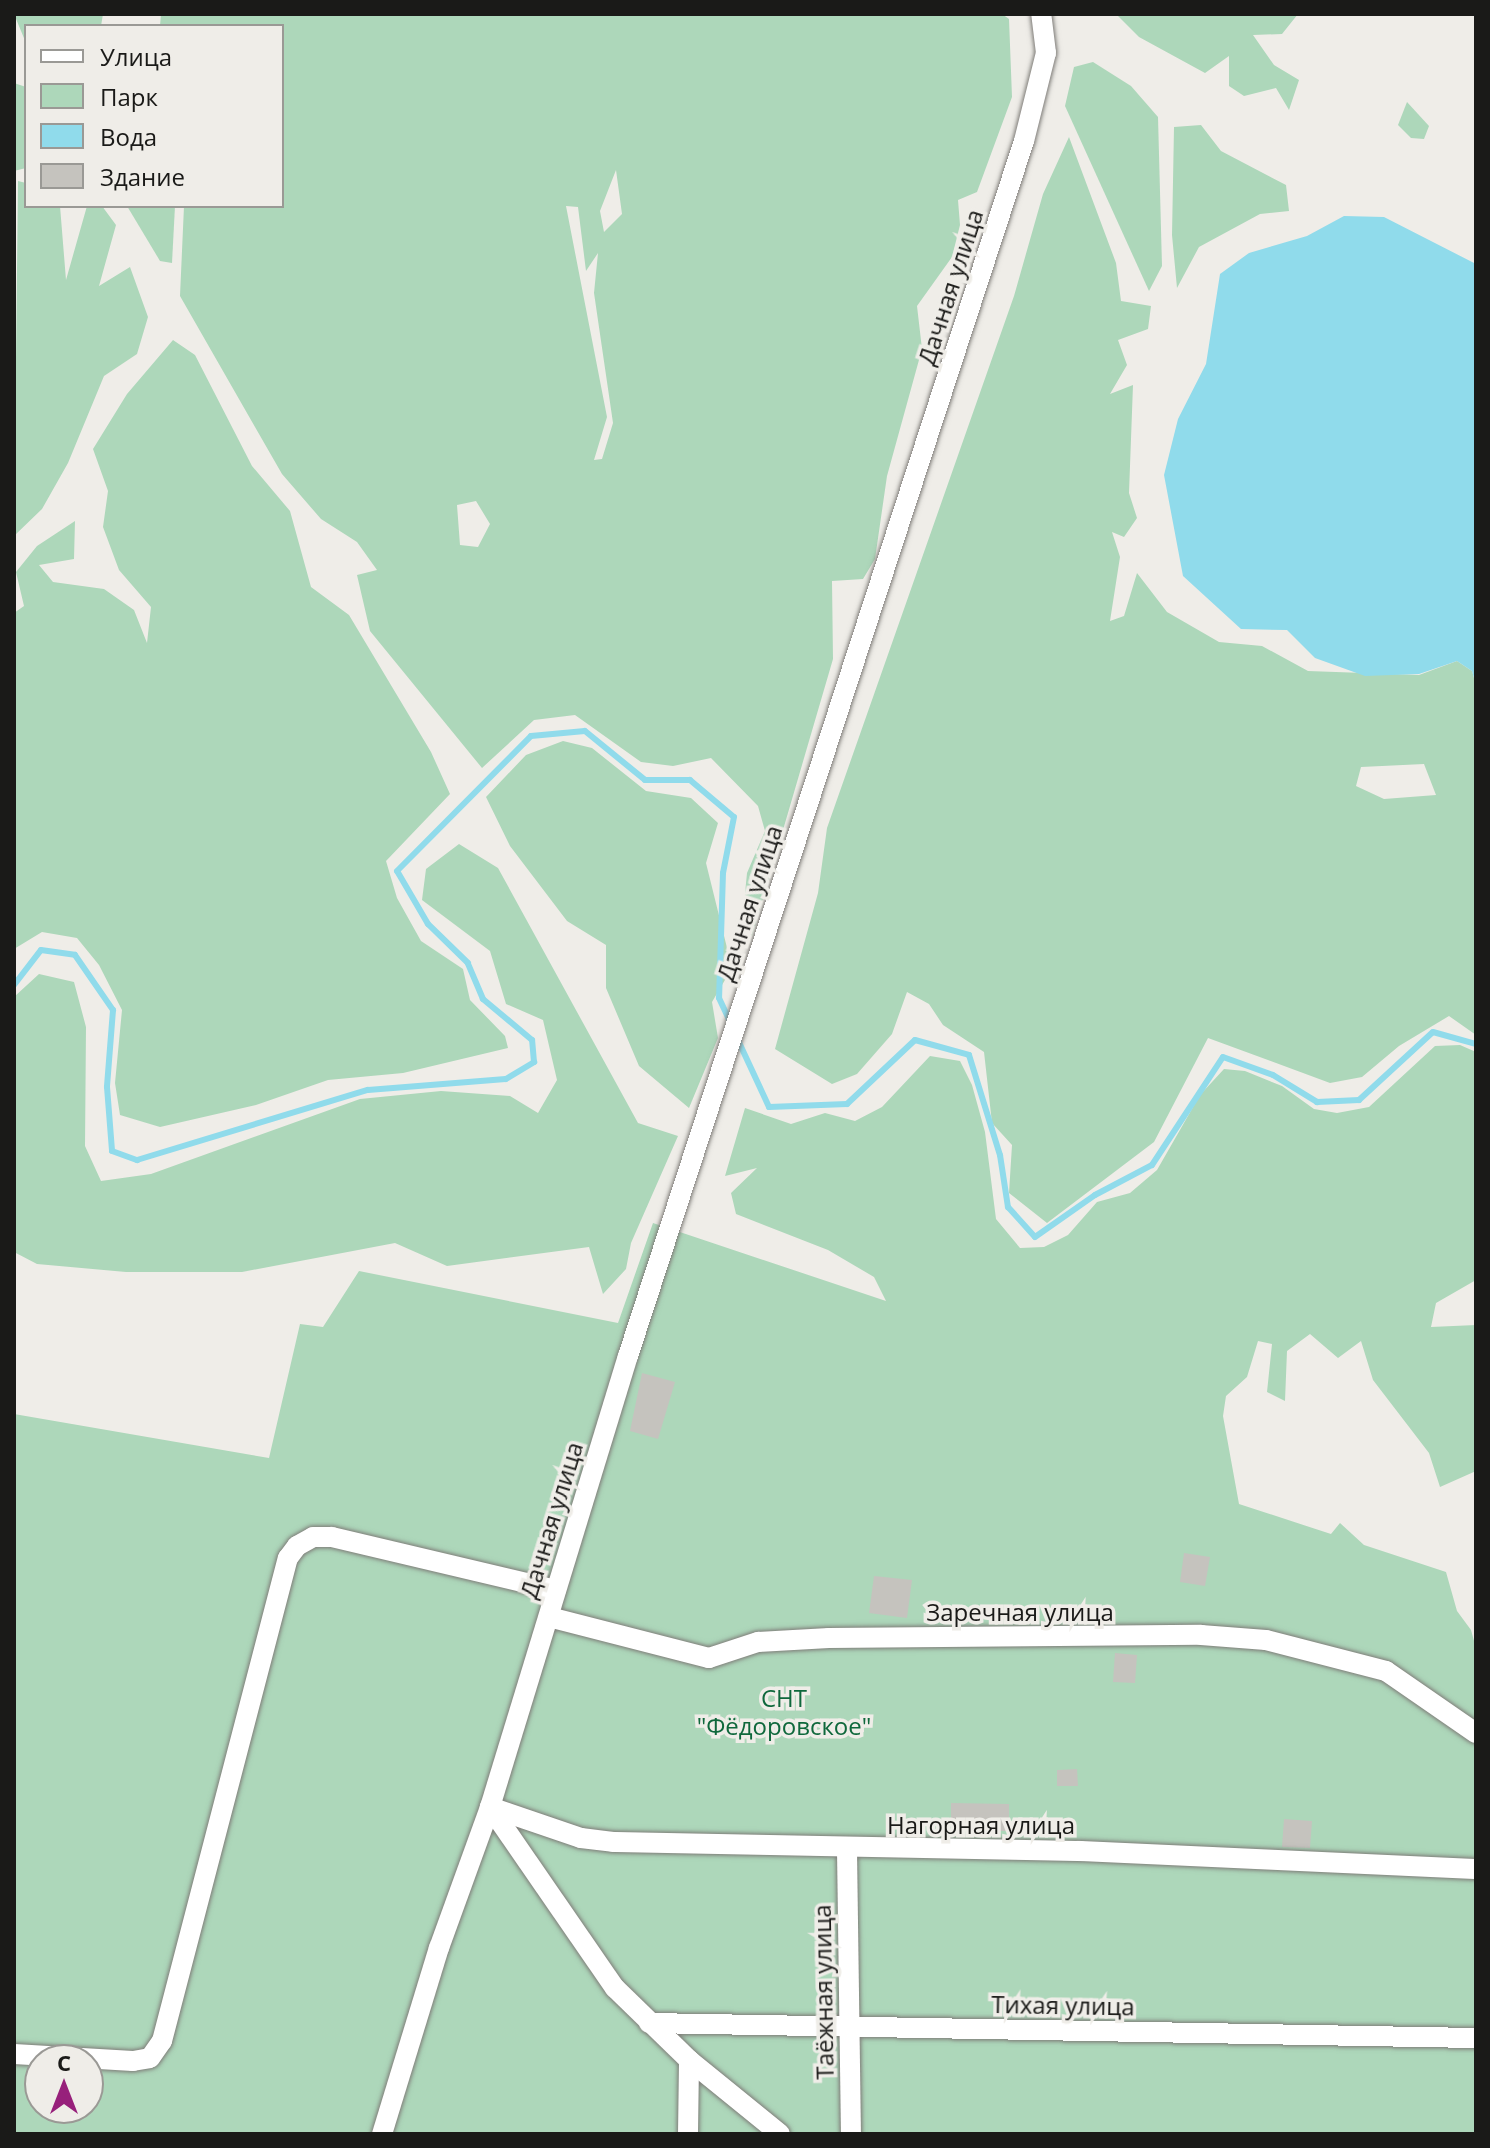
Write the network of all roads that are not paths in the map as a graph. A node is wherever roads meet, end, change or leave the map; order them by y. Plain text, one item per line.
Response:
1 (1041, 14) edge
2 (556, 1590) junction
3 (549, 1617) junction
4 (1476, 1733) edge
5 (490, 1807) junction
6 (847, 1850) junction
7 (1476, 1869) edge
8 (649, 2023) junction
9 (848, 2027) junction
10 (1476, 2038) edge
11 (14, 2054) edge
12 (689, 2060) junction
13 (382, 2134) edge
14 (688, 2134) edge
15 (780, 2134) edge
16 (851, 2134) edge

1 - 2 street, Дачная улица
2 - 3 street, Дачная улица
2 - 11 street
3 - 4 street, Заречная улица
3 - 5 street, Дачная улица
5 - 6 street, Нагорная улица
5 - 8 street
5 - 13 street, Дачная улица
6 - 7 street, Нагорная улица
6 - 9 street, Таёжная улица
8 - 9 street, Тихая улица
8 - 12 street
9 - 10 street, Тихая улица
9 - 16 street, Таёжная улица
12 - 14 street
12 - 15 street

